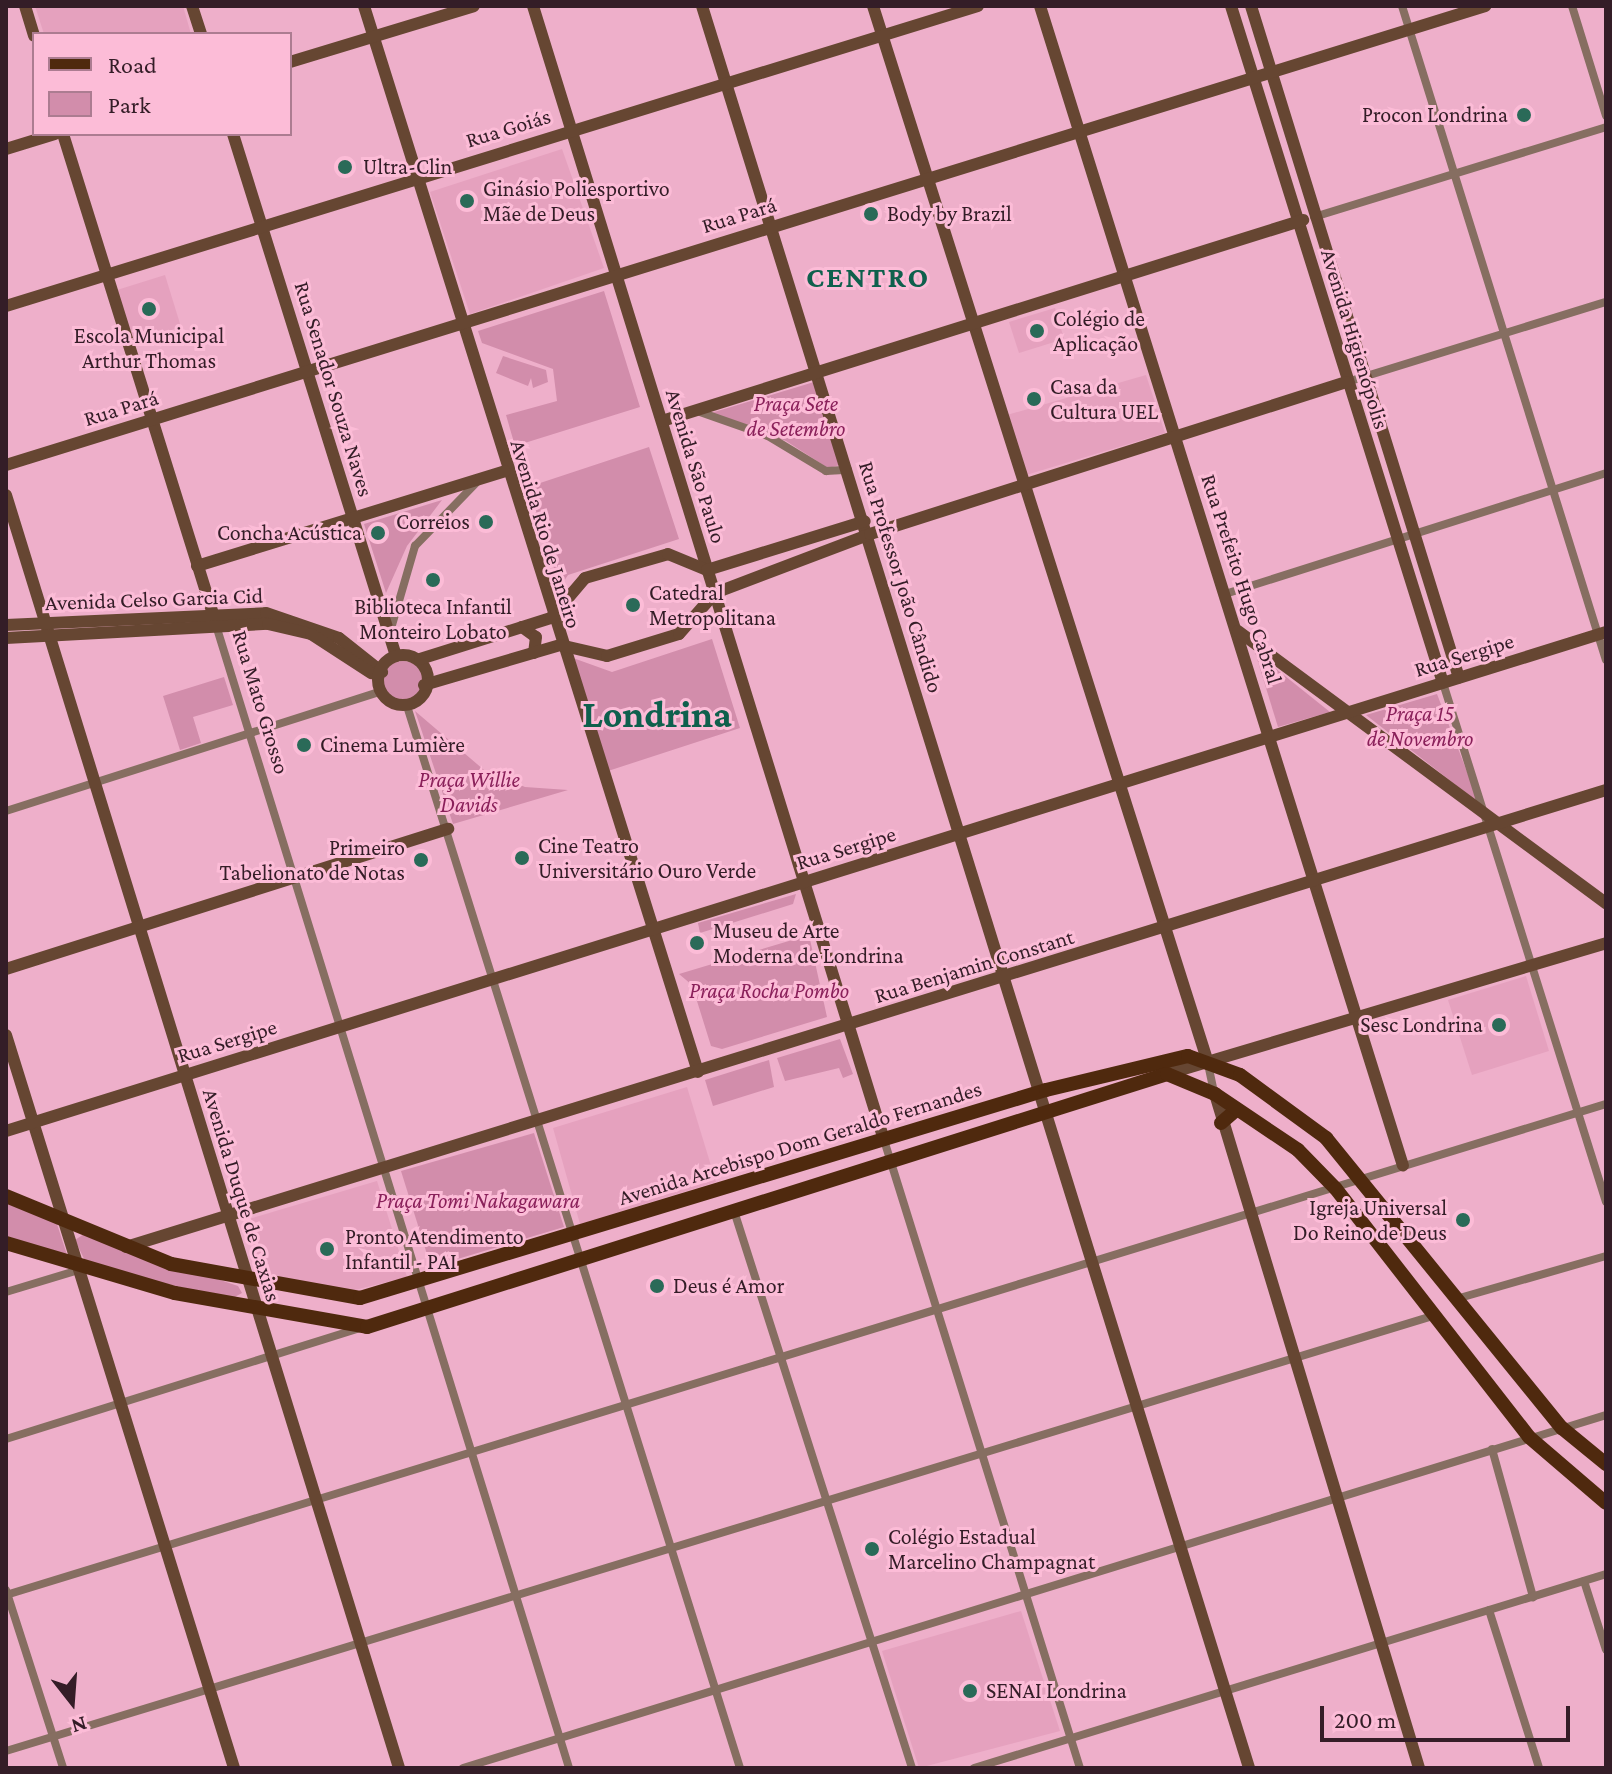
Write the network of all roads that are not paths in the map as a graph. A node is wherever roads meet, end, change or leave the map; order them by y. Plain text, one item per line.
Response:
1 (25, 6) edge
2 (192, 6) edge
3 (364, 6) edge
4 (474, 6) edge
5 (533, 6) edge
6 (702, 6) edge
7 (873, 6) edge
8 (978, 6) edge
9 (1040, 6) edge
10 (1231, 6) edge
11 (1251, 6) edge
12 (1402, 6) edge
13 (1485, 6) edge
14 (1572, 6) edge
15 (1410, 29) junction
16 (33, 32) edge
17 (200, 32) edge
18 (882, 35) junction
19 (373, 37) junction
20 (292, 61) edge
21 (1273, 73) junction
22 (1254, 79) junction
23 (725, 83) junction
24 (1606, 116) edge
25 (1606, 127) edge
26 (571, 130) junction
27 (1081, 132) junction
28 (48, 136) edge
29 (64, 136) edge
30 (234, 136) edge
31 (6, 149) edge
32 (1459, 173) junction
33 (417, 178) junction
34 (929, 179) junction
35 (1314, 217) junction
36 (1297, 222) junction
37 (770, 226) junction
38 (263, 227) junction
39 (106, 275) junction
40 (617, 275) junction
41 (1124, 275) junction
42 (1606, 302) edge
43 (6, 306) edge
44 (972, 322) junction
45 (460, 323) junction
46 (1509, 332) junction
47 (308, 372) junction
48 (815, 372) junction
49 (1365, 376) junction
50 (1346, 382) junction
51 (697, 411) junction
52 (150, 420) junction
53 (662, 421) junction
54 (1174, 436) junction
55 (6, 465) edge
56 (848, 470) junction
57 (505, 471) junction
58 (1606, 473) edge
59 (483, 478) junction
60 (1023, 482) junction
61 (1553, 491) junction
62 (6, 495) edge
63 (351, 517) junction
64 (865, 521) junction
65 (841, 529) junction
66 (870, 534) junction
67 (1414, 534) junction
68 (1399, 539) junction
69 (847, 548) junction
70 (733, 562) junction
71 (197, 566) junction
72 (707, 570) junction
73 (734, 588) junction
74 (715, 593) junction
75 (1225, 594) junction
76 (551, 618) junction
77 (214, 619) junction
78 (6, 625) edge
79 (522, 627) junction
80 (46, 628) junction
81 (1238, 631) junction
82 (1602, 633) edge
83 (389, 635) junction
84 (6, 638) edge
85 (1447, 640) junction
86 (1431, 644) junction
87 (560, 645) junction
88 (534, 653) junction
89 (396, 656) junction
90 (420, 659) junction
91 (1606, 660) edge
92 (1459, 678) junction
93 (381, 681) junction
94 (1443, 683) junction
95 (424, 685) junction
96 (407, 706) junction
97 (1348, 713) junction
98 (250, 735) junction
99 (1271, 736) junction
100 (94, 783) junction
101 (1115, 785) junction
102 (1606, 790) edge
103 (6, 811) edge
104 (1492, 824) junction
105 (448, 829) junction
106 (958, 834) junction
107 (295, 878) junction
108 (1314, 881) junction
109 (804, 882) junction
110 (1606, 903) edge
111 (138, 926) junction
112 (652, 929) junction
113 (1162, 929) junction
114 (1606, 943) edge
115 (1531, 966) junction
116 (6, 969) edge
117 (1005, 978) junction
118 (494, 979) junction
119 (1357, 1019) junction
120 (849, 1026) junction
121 (339, 1027) junction
122 (6, 1035) edge
123 (1208, 1063) junction
124 (698, 1072) junction
125 (1167, 1074) junction
126 (184, 1075) junction
127 (1040, 1092) junction
128 (1215, 1094) junction
129 (1023, 1096) junction
130 (1606, 1104) edge
131 (1237, 1109) junction
132 (1578, 1113) junction
133 (1046, 1114) junction
134 (34, 1122) junction
135 (538, 1123) junction
136 (1221, 1123) junction
137 (6, 1131) edge
138 (884, 1140) junction
139 (914, 1160) junction
140 (892, 1166) junction
141 (1403, 1166) junction
142 (383, 1169) junction
143 (1365, 1178) junction
144 (1336, 1189) junction
145 (6, 1196) edge
146 (1606, 1202) edge
147 (735, 1214) junction
148 (1248, 1215) junction
149 (227, 1218) junction
150 (64, 1222) junction
151 (575, 1237) junction
152 (6, 1243) edge
153 (123, 1248) junction
154 (1606, 1256) edge
155 (1092, 1259) junction
156 (582, 1260) junction
157 (79, 1270) junction
158 (248, 1284) junction
159 (418, 1284) junction
160 (6, 1292) edge
161 (1486, 1292) junction
162 (1455, 1299) junction
163 (256, 1308) junction
164 (938, 1308) junction
165 (427, 1309) junction
166 (1432, 1316) junction
167 (1470, 1317) junction
168 (367, 1327) junction
169 (271, 1355) junction
170 (782, 1358) junction
171 (1291, 1359) junction
172 (120, 1403) junction
173 (627, 1405) junction
174 (1138, 1406) junction
175 (1606, 1415) edge
176 (1562, 1428) junction
177 (1529, 1437) junction
178 (6, 1439) edge
179 (1492, 1449) junction
180 (474, 1452) junction
181 (981, 1454) junction
182 (1606, 1464) edge
183 (317, 1499) junction
184 (1334, 1499) junction
185 (825, 1501) junction
186 (1606, 1503) edge
187 (165, 1547) junction
188 (671, 1548) junction
189 (1182, 1548) junction
190 (1606, 1574) edge
191 (1584, 1581) junction
192 (7, 1592) edge
193 (516, 1595) junction
194 (1025, 1596) junction
195 (1533, 1597) junction
196 (1489, 1610) junction
197 (359, 1642) junction
198 (872, 1643) junction
199 (1380, 1644) junction
200 (1606, 1650) edge
201 (209, 1688) junction
202 (715, 1691) junction
203 (1225, 1691) junction
204 (53, 1736) junction
205 (559, 1738) junction
206 (1070, 1738) junction
207 (6, 1751) edge
208 (63, 1768) edge
209 (234, 1768) edge
210 (399, 1768) edge
211 (463, 1768) edge
212 (569, 1768) edge
213 (740, 1768) edge
214 (912, 1768) edge
215 (974, 1768) edge
216 (1080, 1768) edge
217 (1249, 1768) edge
218 (1419, 1768) edge
219 (1539, 1768) edge

1 - 16 street
2 - 17 street
3 - 19 street, Avenida Rio de Janeiro
4 - 19 street
5 - 26 street, Avenida São Paulo
6 - 23 street, Rua Professor João Cândido
7 - 18 street
8 - 18 street, Rua Goiás
9 - 27 street, Rua Prefeito Hugo Cabral
10 - 22 street, Avenida Higienópolis
11 - 21 street, Avenida Higienópolis
12 - 15 street
13 - 15 street, Rua Pará
14 - 24 street
15 - 21 street, Rua Pará
15 - 32 street
18 - 23 street, Rua Goiás
18 - 34 street
19 - 20 street
19 - 33 street, Avenida Rio de Janeiro
21 - 22 street, Rua Pará
21 - 35 street, Avenida Higienópolis
22 - 27 street, Rua Pará
22 - 36 street, Avenida Higienópolis
23 - 26 street, Rua Goiás
23 - 37 street, Rua Professor João Cândido
25 - 32 street
26 - 33 street, Rua Goiás
26 - 40 street, Avenida São Paulo
27 - 34 street, Rua Pará
27 - 41 street, Rua Prefeito Hugo Cabral
28 - 31 street
29 - 39 street, Rua Mato Grosso
30 - 38 street, Rua Senador Souza Naves
32 - 35 street
32 - 46 street
33 - 38 street, Rua Goiás
33 - 45 street, Avenida Rio de Janeiro
34 - 37 street, Rua Pará
34 - 44 street
35 - 36 street
35 - 49 street, Avenida Higienópolis
36 - 41 street
36 - 50 street, Avenida Higienópolis
37 - 40 street, Rua Pará
37 - 48 street, Rua Professor João Cândido
38 - 39 street, Rua Goiás
38 - 47 street, Rua Senador Souza Naves
39 - 43 street, Rua Goiás
39 - 52 street, Rua Mato Grosso
40 - 45 street, Rua Pará
40 - 53 street, Avenida São Paulo
41 - 44 street
41 - 54 street, Rua Prefeito Hugo Cabral
42 - 46 street
44 - 48 street
44 - 60 street
45 - 47 street, Rua Pará
45 - 57 street, Avenida Rio de Janeiro
46 - 49 street
46 - 61 street
47 - 52 street, Rua Pará
47 - 63 street, Rua Senador Souza Naves
48 - 51 street
48 - 56 street, Rua Professor João Cândido
49 - 50 street
49 - 67 street, Avenida Higienópolis
50 - 54 street
50 - 68 street, Avenida Higienópolis
51 - 53 street
51 - 56 street
52 - 55 street, Rua Pará
52 - 71 street, Rua Mato Grosso
53 - 72 street, Avenida São Paulo
54 - 60 street
54 - 75 street, Rua Prefeito Hugo Cabral
56 - 64 street, Rua Professor João Cândido
57 - 59 street
57 - 76 street, Avenida Rio de Janeiro
58 - 61 street
59 - 63 street
59 - 83 street
60 - 66 street
60 - 101 street
61 - 67 street
61 - 82 street
62 - 80 street, Avenida Duque de Caxias
63 - 71 street
63 - 83 street, Rua Senador Souza Naves
64 - 65 street
64 - 66 street, Rua Professor João Cândido
65 - 69 street
65 - 70 street
66 - 69 street
66 - 106 street, Rua Professor João Cândido
67 - 68 street
67 - 85 street, Avenida Higienópolis
68 - 75 street
68 - 86 street, Avenida Higienópolis
69 - 73 street
70 - 72 street
70 - 73 street
71 - 77 street, Rua Mato Grosso
72 - 74 street, Avenida São Paulo
72 - 76 street
73 - 74 street
74 - 87 street
74 - 109 street, Avenida São Paulo
75 - 81 street, Rua Prefeito Hugo Cabral
76 - 79 street
76 - 87 street, Avenida Rio de Janeiro
77 - 80 street, Avenida Celso Garcia Cid
77 - 93 street, Avenida Celso Garcia Cid
77 - 98 street, Rua Mato Grosso
78 - 80 street, Avenida Celso Garcia Cid
79 - 88 street
79 - 90 street
80 - 84 street, Avenida Celso Garcia Cid
80 - 100 street, Avenida Duque de Caxias
81 - 97 street
81 - 99 street, Rua Prefeito Hugo Cabral
82 - 91 street
82 - 92 street, Rua Sergipe
83 - 89 street, Rua Senador Souza Naves
85 - 86 street
85 - 92 street, Avenida Higienópolis
86 - 94 street, Avenida Higienópolis
87 - 88 street
87 - 112 street, Avenida Rio de Janeiro
88 - 95 street
89 - 90 street
89 - 93 street
90 - 95 street
92 - 94 street, Rua Sergipe
93 - 96 street
93 - 98 street
94 - 97 street, Rua Sergipe
94 - 104 street
95 - 96 street
96 - 105 street
97 - 99 street, Rua Sergipe
97 - 104 street
98 - 100 street
98 - 107 street, Rua Mato Grosso
99 - 101 street, Rua Sergipe
99 - 108 street, Rua Prefeito Hugo Cabral
100 - 103 street
100 - 111 street, Avenida Duque de Caxias
101 - 106 street, Rua Sergipe
101 - 113 street
102 - 104 street, Rua Benjamin Constant
104 - 108 street, Rua Benjamin Constant
104 - 110 street
104 - 115 street
105 - 107 street
105 - 118 street
106 - 109 street, Rua Sergipe
106 - 117 street, Rua Professor João Cândido
107 - 111 street
107 - 121 street, Rua Mato Grosso
108 - 113 street, Rua Benjamin Constant
108 - 119 street, Rua Prefeito Hugo Cabral
109 - 112 street, Rua Sergipe
109 - 120 street, Avenida São Paulo
111 - 116 street
111 - 126 street, Avenida Duque de Caxias
112 - 118 street, Rua Sergipe
112 - 124 street, Avenida Rio de Janeiro
113 - 117 street, Rua Benjamin Constant
113 - 123 street
114 - 115 street
115 - 119 street
115 - 132 street
117 - 120 street, Rua Benjamin Constant
117 - 127 street, Rua Professor João Cândido
118 - 121 street, Rua Sergipe
118 - 135 street
119 - 123 street
119 - 141 street, Rua Prefeito Hugo Cabral
120 - 124 street, Rua Benjamin Constant
120 - 138 street, Avenida São Paulo
121 - 126 street, Rua Sergipe
121 - 142 street, Rua Mato Grosso
122 - 134 street
123 - 125 street
123 - 127 main road, Avenida Arcebispo Dom Geraldo Fernandes
123 - 128 street
123 - 143 main road, Avenida Arcebispo Dom Geraldo Fernandes
124 - 135 street, Rua Benjamin Constant
125 - 128 main road
125 - 133 main road
126 - 134 street, Rua Sergipe
126 - 149 street, Avenida Duque de Caxias
127 - 129 main road, Avenida Arcebispo Dom Geraldo Fernandes
127 - 133 street, Rua Professor João Cândido
128 - 131 main road
128 - 136 street
129 - 138 main road, Avenida Arcebispo Dom Geraldo Fernandes
129 - 139 main road
130 - 132 street
131 - 136 main road
131 - 144 main road
132 - 141 street
132 - 146 street
133 - 139 main road
133 - 155 street, Rua Professor João Cândido
134 - 137 street, Rua Sergipe
134 - 150 street
135 - 142 street, Rua Benjamin Constant
135 - 151 street
136 - 148 street
138 - 140 street, Avenida São Paulo
138 - 151 main road, Avenida Arcebispo Dom Geraldo Fernandes
139 - 140 main road
140 - 147 main road
140 - 164 street, Avenida São Paulo
141 - 143 street
142 - 149 street, Rua Benjamin Constant
142 - 159 street, Rua Mato Grosso
143 - 144 street
143 - 162 main road, Avenida Arcebispo Dom Geraldo Fernandes
144 - 148 street
144 - 166 main road
145 - 150 main road
147 - 156 main road
147 - 170 street
148 - 155 street
148 - 171 street
149 - 153 street, Rua Benjamin Constant
149 - 158 street, Avenida Duque de Caxias
150 - 153 main road
150 - 157 street
151 - 156 street
151 - 159 main road, Avenida Arcebispo Dom Geraldo Fernandes
152 - 157 main road
153 - 158 main road
154 - 161 street
155 - 164 street
155 - 174 street, Rua Professor João Cândido
156 - 165 main road
156 - 173 street
157 - 160 street
157 - 163 main road
157 - 172 street
158 - 159 main road, Avenida Arcebispo Dom Geraldo Fernandes
158 - 163 street, Avenida Duque de Caxias
159 - 165 street, Rua Mato Grosso
161 - 162 street
161 - 167 street
162 - 167 main road, Avenida Arcebispo Dom Geraldo Fernandes
163 - 168 main road
163 - 169 street, Avenida Duque de Caxias
164 - 170 street
164 - 181 street, Avenida São Paulo
165 - 168 main road
165 - 180 street, Rua Mato Grosso
166 - 171 street
166 - 177 main road
167 - 176 main road, Avenida Arcebispo Dom Geraldo Fernandes
168 - 169 street
169 - 172 street
169 - 183 street, Avenida Duque de Caxias
170 - 173 street
170 - 185 street
171 - 174 street
171 - 184 street
172 - 178 street
172 - 187 street
173 - 180 street
173 - 188 street
174 - 181 street
174 - 189 street, Rua Professor João Cândido
175 - 176 street
176 - 177 street
176 - 182 main road, Avenida Arcebispo Dom Geraldo Fernandes
177 - 179 street
177 - 186 main road
179 - 184 street
179 - 195 street
180 - 183 street
180 - 193 street, Rua Mato Grosso
181 - 185 street
181 - 194 street, Avenida São Paulo
183 - 187 street
183 - 197 street, Avenida Duque de Caxias
184 - 189 street
184 - 199 street
185 - 188 street
185 - 198 street
187 - 192 street
187 - 201 street
188 - 193 street
188 - 202 street
189 - 194 street
189 - 203 street, Rua Professor João Cândido
190 - 191 street
191 - 195 street
191 - 200 street
192 - 204 street
193 - 197 street
193 - 205 street, Rua Mato Grosso
194 - 198 street
194 - 206 street, Avenida São Paulo
195 - 196 street
196 - 199 street
196 - 219 street
197 - 201 street
197 - 210 street, Avenida Duque de Caxias
198 - 202 street
198 - 214 street
199 - 203 street
199 - 218 street
201 - 204 street
201 - 209 street
202 - 205 street
202 - 213 street
203 - 206 street
203 - 217 street, Rua Professor João Cândido
204 - 207 street
204 - 208 street
205 - 211 street
205 - 212 street, Rua Mato Grosso
206 - 215 street
206 - 216 street, Avenida São Paulo

